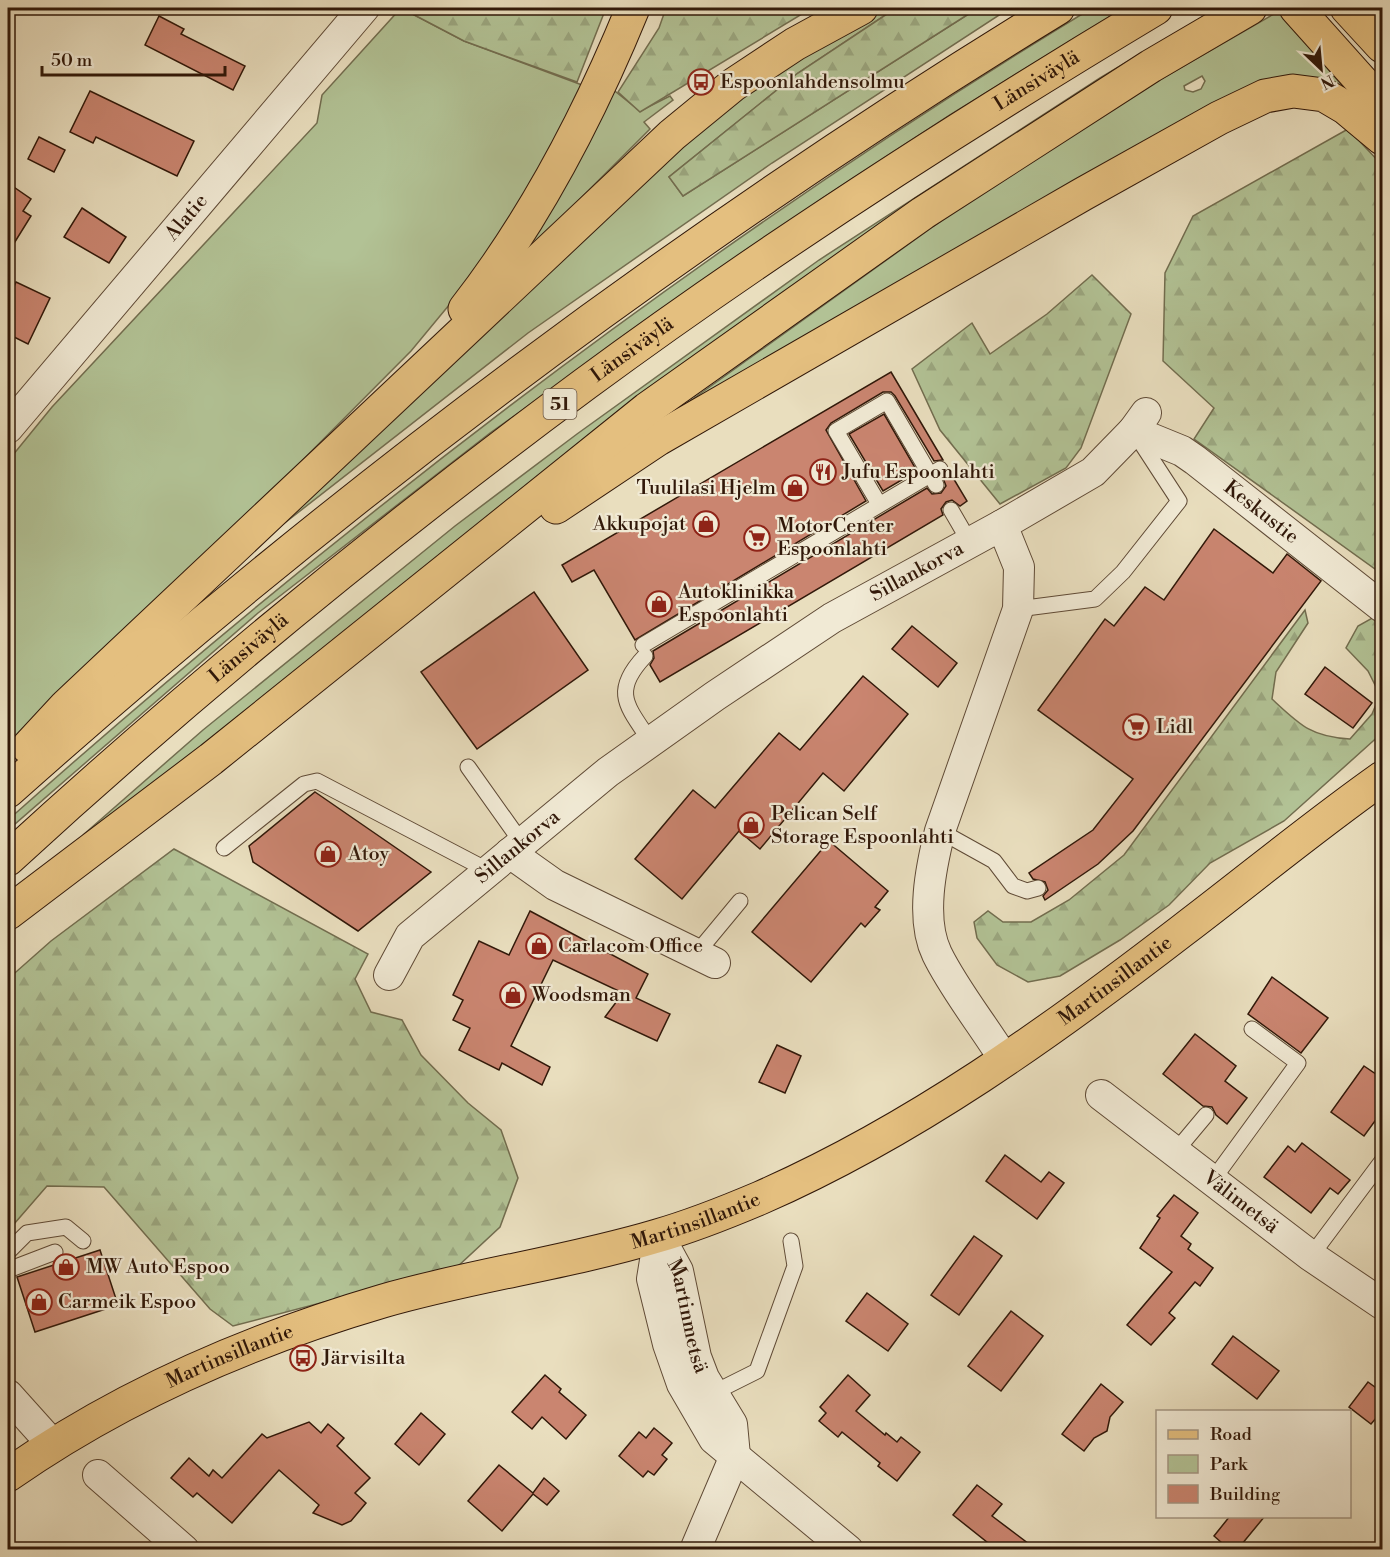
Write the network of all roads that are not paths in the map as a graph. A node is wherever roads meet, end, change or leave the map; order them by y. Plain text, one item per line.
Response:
1 (364, 8) edge
2 (633, 8) edge
3 (861, 8) edge
4 (1058, 8) edge
5 (1156, 8) edge
6 (1250, 8) edge
7 (1347, 8) edge
8 (1301, 14) edge
9 (1383, 46) edge
10 (1383, 104) edge
11 (1383, 138) edge
12 (391, 398) junction
13 (1140, 422) junction
14 (8, 428) edge
15 (879, 504) junction
16 (951, 510) dead end
17 (1002, 525) junction
18 (969, 541) junction
19 (429, 585) junction
20 (1383, 607) edge
21 (1018, 609) junction
22 (651, 742) junction
23 (1383, 758) edge
24 (468, 767) dead end
25 (8, 769) edge
26 (1383, 778) edge
27 (8, 791) edge
28 (1314, 826) junction
29 (940, 831) junction
30 (224, 848) dead end
31 (507, 855) junction
32 (8, 859) edge
33 (1038, 888) dead end
34 (740, 901) dead end
35 (8, 913) edge
36 (706, 959) joint
37 (389, 975) dead end
38 (1252, 1029) dead end
39 (1004, 1059) junction
40 (1101, 1095) dead end
41 (1206, 1115) dead end
42 (1175, 1152) junction
43 (1383, 1161) edge
44 (1212, 1181) junction
45 (659, 1236) junction
46 (83, 1241) dead end
47 (791, 1241) dead end
48 (55, 1251) dead end
49 (8, 1252) edge
50 (1311, 1256) junction
51 (8, 1270) edge
52 (1383, 1304) edge
53 (8, 1395) edge
54 (703, 1398) junction
55 (52, 1444) junction
56 (735, 1456) junction
57 (8, 1475) edge
58 (98, 1475) dead end
59 (184, 1550) edge
60 (695, 1550) edge
61 (848, 1550) edge

1 - 14 street, Alatie
2 - 12 main road
3 - 12 main road
4 - 27 main road, 51
5 - 32 main road, Länsiväylä / 51
6 - 19 main road
7 - 9 main road
8 - 10 main road
11 - 19 main road
12 - 25 main road
13 - 17 street
13 - 20 street, Keskustie
13 - 21 lane
15 - 15 lane
15 - 22 lane
16 - 18 lane
17 - 18 street, Sillankorva
17 - 21 street
18 - 22 street, Sillankorva
19 - 35 main road
21 - 29 street
22 - 31 street, Sillankorva
23 - 28 main road, Martinsillantie
24 - 31 lane
26 - 28 main road, Martinsillantie
28 - 39 main road, Martinsillantie
29 - 33 lane
29 - 39 street
30 - 31 lane
31 - 36 street
31 - 37 street, Sillankorva
34 - 36 lane
38 - 44 lane
39 - 45 main road, Martinsillantie
40 - 42 street, Välimetsä
41 - 42 lane
42 - 44 street, Välimetsä
43 - 50 lane
44 - 50 street, Välimetsä
45 - 54 street, Martinmetsä
45 - 55 main road, Martinsillantie
46 - 49 lane
47 - 54 lane
48 - 51 lane
50 - 52 street, Välimetsä
53 - 55 street
54 - 56 street, Martinmetsä
55 - 57 main road, Martinsillantie
56 - 60 street
56 - 61 street, Martinmetsä
58 - 59 street

